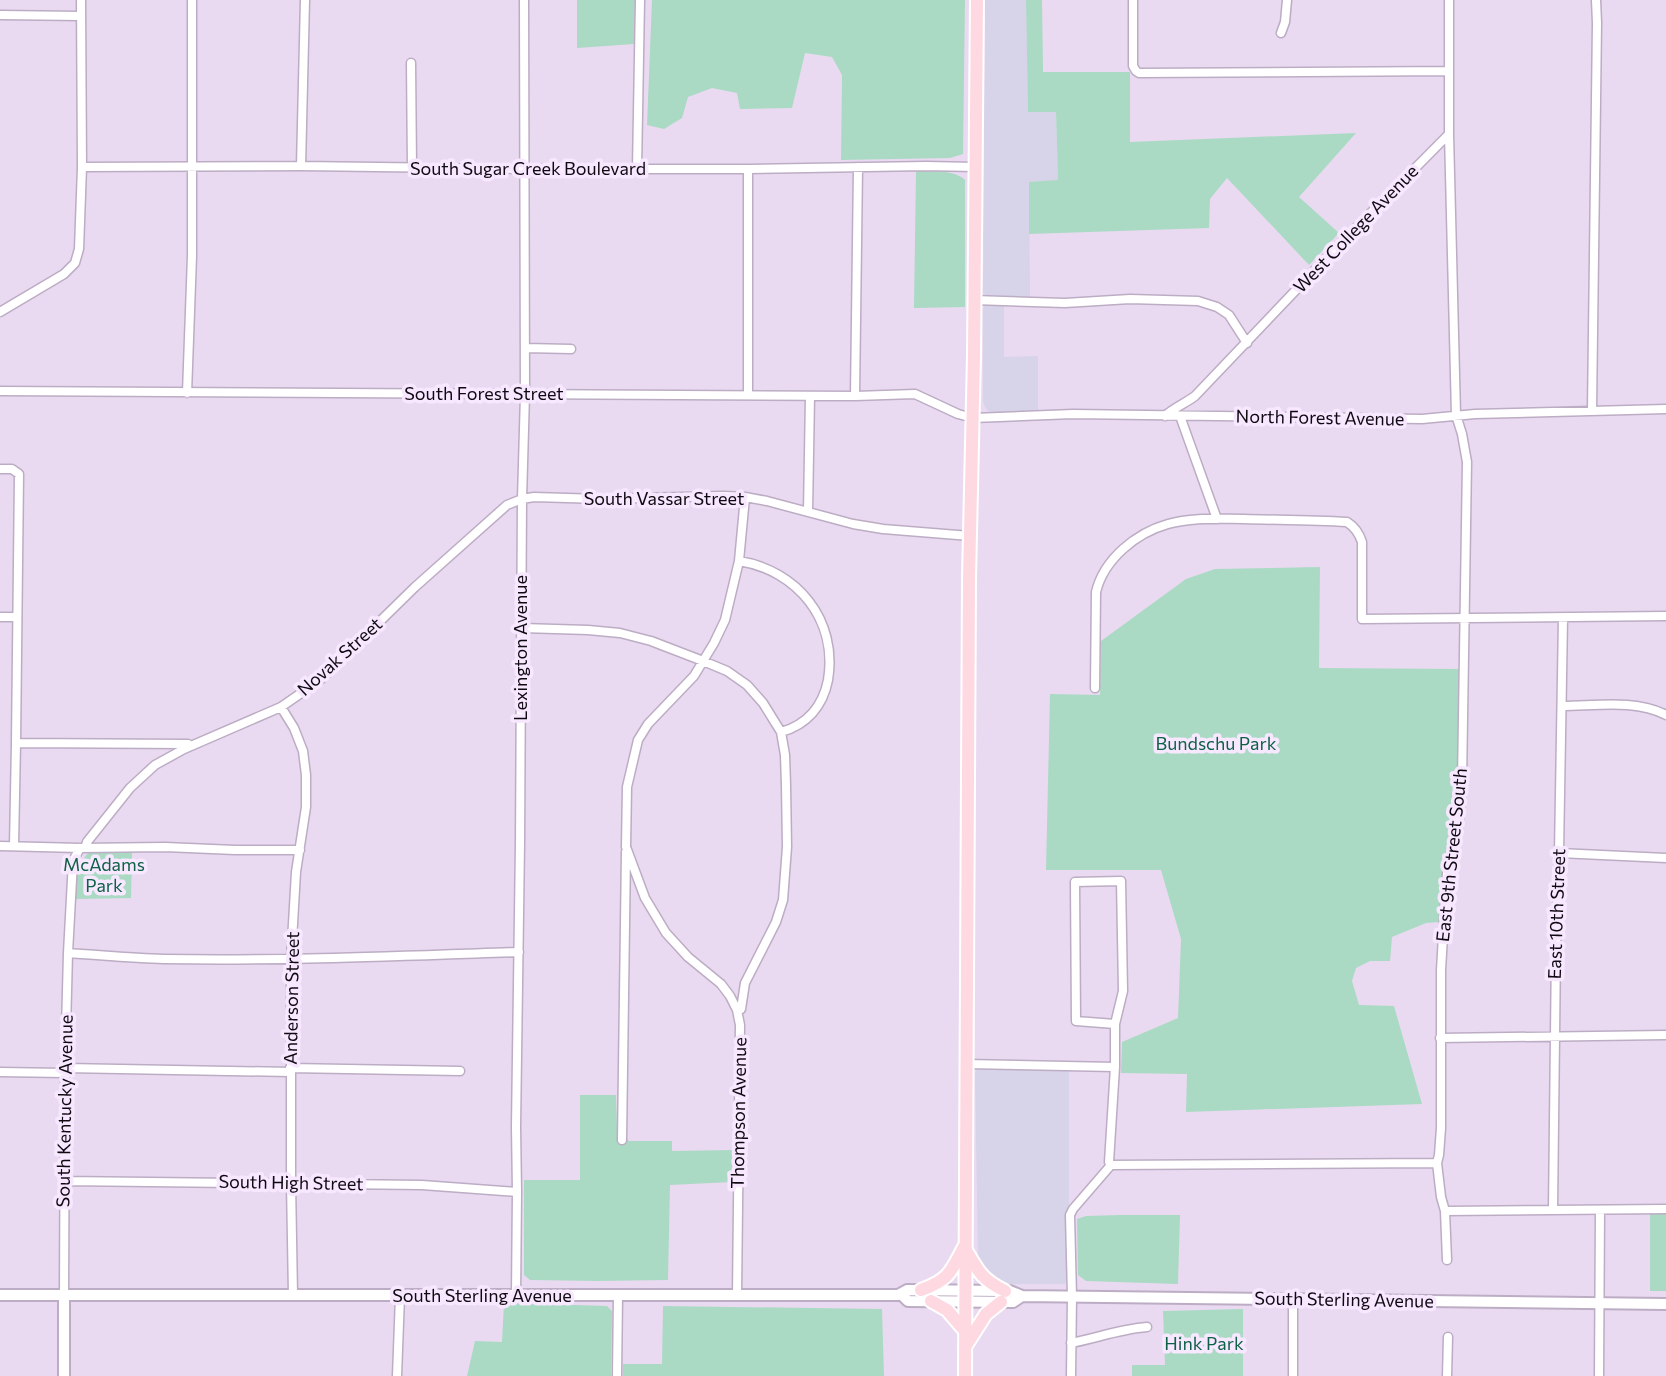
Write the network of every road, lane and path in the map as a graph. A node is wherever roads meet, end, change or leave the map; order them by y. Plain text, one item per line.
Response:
1 (81, 0) edge
2 (192, 0) edge
3 (305, 0) edge
4 (524, 0) edge
5 (640, 0) edge
6 (976, 0) edge
7 (1133, 0) edge
8 (1287, 0) edge
9 (1449, 0) edge
10 (1596, 0) edge
11 (0, 15) edge
12 (81, 16) junction
13 (1281, 33) dead end
14 (411, 63) dead end
15 (1449, 71) junction
16 (1449, 134) junction
17 (301, 166) junction
18 (82, 167) junction
19 (192, 167) junction
20 (858, 167) junction
21 (975, 167) junction
22 (412, 168) junction
23 (526, 169) junction
24 (637, 169) junction
25 (748, 169) junction
26 (974, 300) junction
27 (0, 312) edge
28 (1247, 342) junction
29 (525, 348) junction
30 (571, 349) dead end
31 (0, 391) edge
32 (187, 393) junction
33 (525, 394) junction
34 (748, 395) junction
35 (810, 396) junction
36 (855, 396) junction
37 (1666, 409) edge
38 (1592, 410) junction
39 (1456, 415) junction
40 (1166, 416) junction
41 (1180, 416) junction
42 (973, 418) junction
43 (0, 469) edge
44 (745, 497) junction
45 (522, 499) junction
46 (807, 512) junction
47 (1217, 519) junction
48 (970, 536) junction
49 (739, 561) junction
50 (1666, 616) edge
51 (0, 617) edge
52 (17, 617) junction
53 (1563, 618) junction
54 (1464, 619) junction
55 (522, 628) junction
56 (704, 661) junction
57 (1095, 688) dead end
58 (1562, 706) junction
59 (281, 707) junction
60 (1666, 715) edge
61 (781, 732) junction
62 (16, 743) junction
63 (194, 744) junction
64 (0, 846) edge
65 (13, 846) junction
66 (626, 847) junction
67 (83, 848) junction
68 (300, 850) junction
69 (1559, 853) junction
70 (1666, 858) edge
71 (519, 952) junction
72 (68, 953) junction
73 (291, 958) junction
74 (737, 1010) junction
75 (1115, 1024) junction
76 (1666, 1035) edge
77 (1555, 1036) junction
78 (1440, 1038) junction
79 (966, 1063) junction
80 (1115, 1067) junction
81 (65, 1070) junction
82 (290, 1070) junction
83 (460, 1071) dead end
84 (0, 1072) edge
85 (622, 1140) dead end
86 (1437, 1163) junction
87 (1111, 1166) junction
88 (64, 1181) junction
89 (291, 1183) junction
90 (517, 1192) junction
91 (1666, 1209) edge
92 (1553, 1210) junction
93 (1600, 1210) junction
94 (1445, 1211) junction
95 (966, 1246) junction
96 (1447, 1260) dead end
97 (921, 1290) junction
98 (901, 1294) junction
99 (293, 1295) junction
100 (0, 1296) edge
101 (64, 1296) junction
102 (400, 1296) junction
103 (516, 1296) junction
104 (618, 1296) junction
105 (737, 1296) junction
106 (965, 1296) junction
107 (1003, 1296) junction
108 (1072, 1297) junction
109 (1293, 1299) junction
110 (931, 1301) junction
111 (1600, 1303) junction
112 (1666, 1304) edge
113 (1147, 1326) dead end
114 (965, 1331) junction
115 (1448, 1337) dead end
116 (1071, 1343) junction
117 (965, 1347) junction
118 (64, 1376) edge
119 (397, 1376) edge
120 (617, 1376) edge
121 (965, 1376) edge
122 (1071, 1376) edge
123 (1293, 1376) edge
124 (1447, 1376) edge
125 (1599, 1376) edge

1 - 12 street
2 - 19 street
3 - 17 street
4 - 23 street, Lexington Avenue
5 - 24 street
6 - 21 main road
7 - 15 street
8 - 13 street
9 - 15 street
10 - 38 street
11 - 12 street
12 - 18 street
14 - 22 street
15 - 16 street
16 - 28 street, West College Avenue
16 - 39 street, East 9th Street South
17 - 19 street, South Sugar Creek Boulevard
17 - 22 street, South Sugar Creek Boulevard
18 - 19 street, South Sugar Creek Boulevard
18 - 27 street
19 - 32 street
20 - 21 street, South Sugar Creek Boulevard
20 - 25 street, South Sugar Creek Boulevard
20 - 36 street
21 - 26 main road
22 - 23 street, South Sugar Creek Boulevard
23 - 24 street, South Sugar Creek Boulevard
23 - 29 street, Lexington Avenue
24 - 25 street, South Sugar Creek Boulevard
25 - 34 street
26 - 28 street
26 - 42 main road
28 - 40 street, West College Avenue
29 - 30 street
29 - 33 street, Lexington Avenue
31 - 32 street, South Forest Street
32 - 33 street, South Forest Street
33 - 34 street, South Forest Street
33 - 45 street, Lexington Avenue
34 - 35 street, South Forest Street
35 - 36 street, South Forest Street
35 - 46 street
36 - 42 street, South Forest Street
37 - 38 street, North Forest Avenue
38 - 39 street, North Forest Avenue
39 - 41 street, North Forest Avenue
39 - 54 street, East 9th Street South
40 - 41 street, North Forest Avenue
40 - 42 street, North Forest Avenue
41 - 47 street
42 - 48 main road
43 - 52 street
44 - 45 street, South Vassar Street
44 - 46 street, South Vassar Street
44 - 49 street, Thompson Avenue
45 - 55 street, Lexington Avenue
45 - 59 street, Novak Street
46 - 48 street, South Vassar Street
47 - 54 street
47 - 57 street
48 - 79 main road
49 - 56 street, Thompson Avenue
49 - 61 street
50 - 53 street
51 - 52 street
52 - 62 street
53 - 54 street
53 - 58 street, East 10th Street
54 - 78 street, East 9th Street South
55 - 56 street
55 - 71 street, Lexington Avenue
56 - 61 street
56 - 66 street, Thompson Avenue
58 - 60 street
58 - 69 street, East 10th Street
59 - 63 street, Novak Street
59 - 68 street, Anderson Street
61 - 74 street
62 - 63 street
62 - 65 street
63 - 67 street, Novak Street
64 - 65 street
65 - 67 street
66 - 74 street, Thompson Avenue
66 - 85 street
67 - 68 street
67 - 72 street, South Kentucky Avenue
68 - 73 street, Anderson Street
69 - 70 street
69 - 77 street, East 10th Street
71 - 73 street
71 - 90 street, Lexington Avenue
72 - 73 street
72 - 81 street, South Kentucky Avenue
73 - 82 street, Anderson Street
74 - 105 street, Thompson Avenue
75 - 75 street
75 - 80 street
76 - 77 street
77 - 78 street
77 - 92 street, East 10th Street
78 - 86 street, East 9th Street South
79 - 80 street
79 - 95 main road
80 - 87 street
81 - 82 street
81 - 84 street
81 - 88 street, South Kentucky Avenue
82 - 83 street
82 - 89 street, Anderson Street
86 - 87 street
86 - 94 street, East 9th Street South
87 - 108 street
88 - 89 street, South High Street
88 - 101 street, South Kentucky Avenue
89 - 90 street, South High Street
89 - 99 street, Anderson Street
90 - 103 street, Lexington Avenue
91 - 93 street
92 - 93 street
92 - 94 street
93 - 111 street
94 - 96 street, East 9th Street South
95 - 97 main road
95 - 106 main road
95 - 107 main road
97 - 98 main road, South Sterling Avenue
97 - 106 main road, South Sterling Avenue
98 - 105 main road, South Sterling Avenue
98 - 110 main road, South Sterling Avenue
99 - 101 main road, South Sterling Avenue
99 - 102 main road, South Sterling Avenue
100 - 101 main road, South Sterling Avenue
101 - 118 main road, South Kentucky Avenue
102 - 103 main road, South Sterling Avenue
102 - 119 street
103 - 104 main road, South Sterling Avenue
104 - 105 main road, South Sterling Avenue
104 - 120 street
106 - 107 main road, South Sterling Avenue
106 - 110 main road, South Sterling Avenue
106 - 114 main road
107 - 108 main road, South Sterling Avenue
107 - 117 main road
108 - 109 main road, South Sterling Avenue
108 - 116 street
109 - 111 main road, South Sterling Avenue
109 - 123 street
110 - 114 main road
111 - 112 main road, South Sterling Avenue
111 - 125 street
113 - 116 street
114 - 117 main road
115 - 124 street
116 - 122 street
117 - 121 main road

